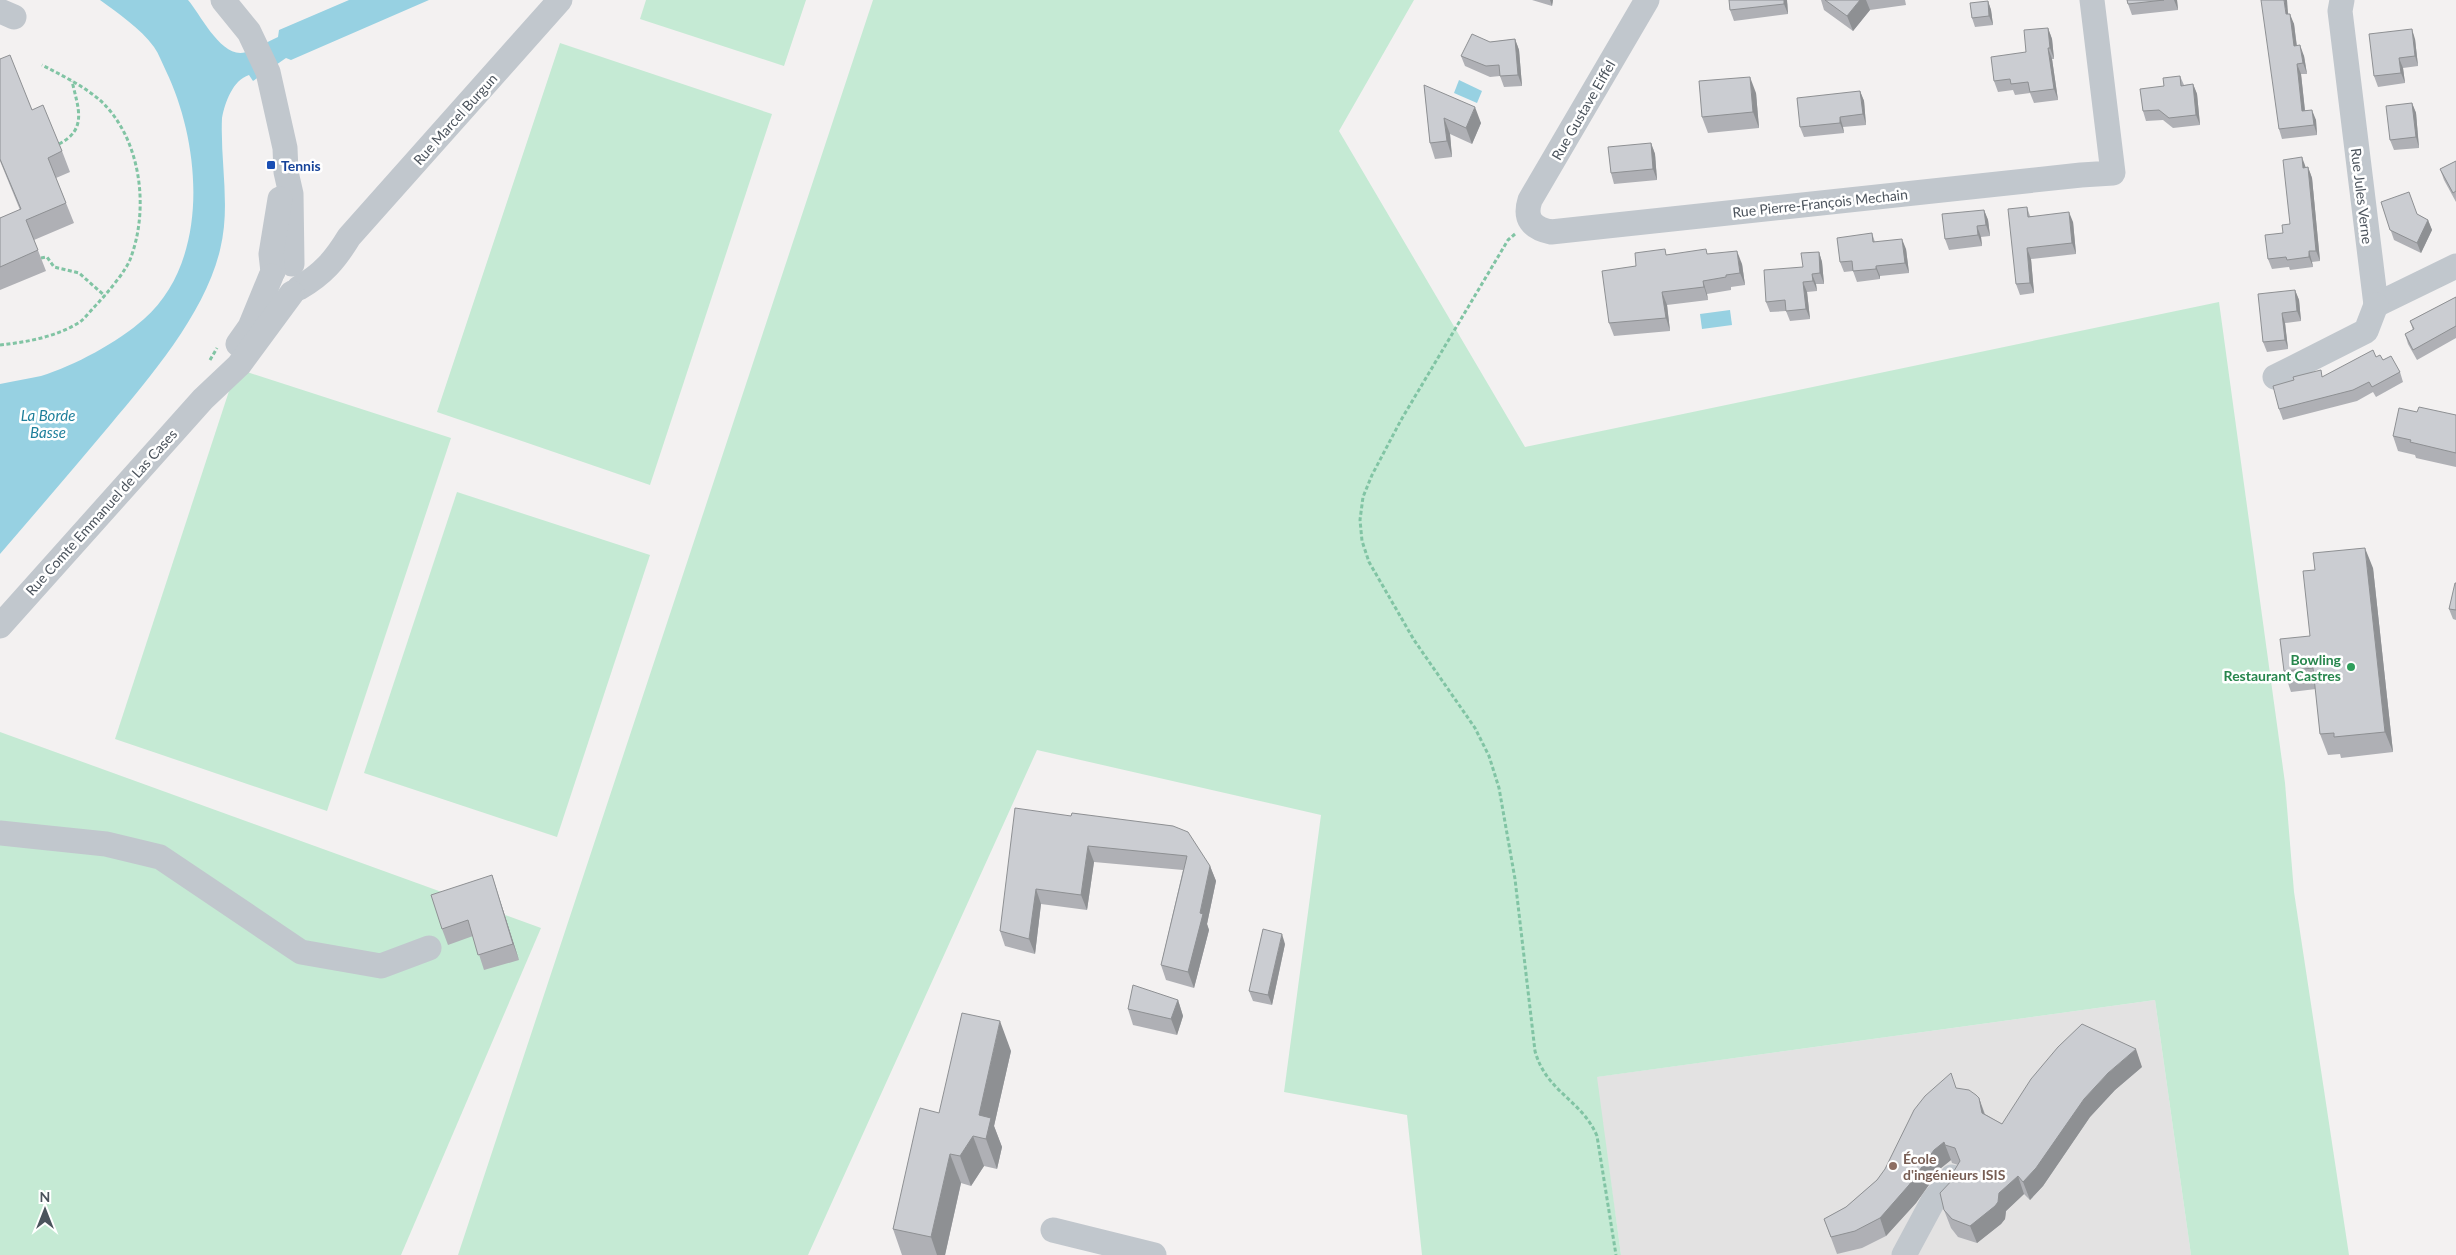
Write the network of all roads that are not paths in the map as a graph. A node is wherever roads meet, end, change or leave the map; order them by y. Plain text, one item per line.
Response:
1 (223, 0) edge
2 (560, 0) edge
3 (1647, 0) edge
4 (2092, 0) edge
5 (2342, 0) edge
6 (1529, 222) joint
7 (2456, 266) edge
8 (287, 277) junction
9 (2376, 304) junction
10 (2275, 377) dead end
11 (0, 626) edge
12 (0, 833) edge
13 (429, 948) dead end
14 (1952, 1178) edge
15 (1053, 1230) dead end
16 (1154, 1255) edge
17 (1904, 1255) edge

1 - 8 street
2 - 8 street, Rue Marcel Burgun
3 - 6 street, Rue Gustave Eiffel
4 - 6 street, Rue Pierre-François Mechain
5 - 9 street, Rue Jules Verne
7 - 9 street
8 - 11 street, Rue Comte Emmanuel de Las Cases
9 - 10 street
12 - 13 street
14 - 17 street
15 - 16 street

